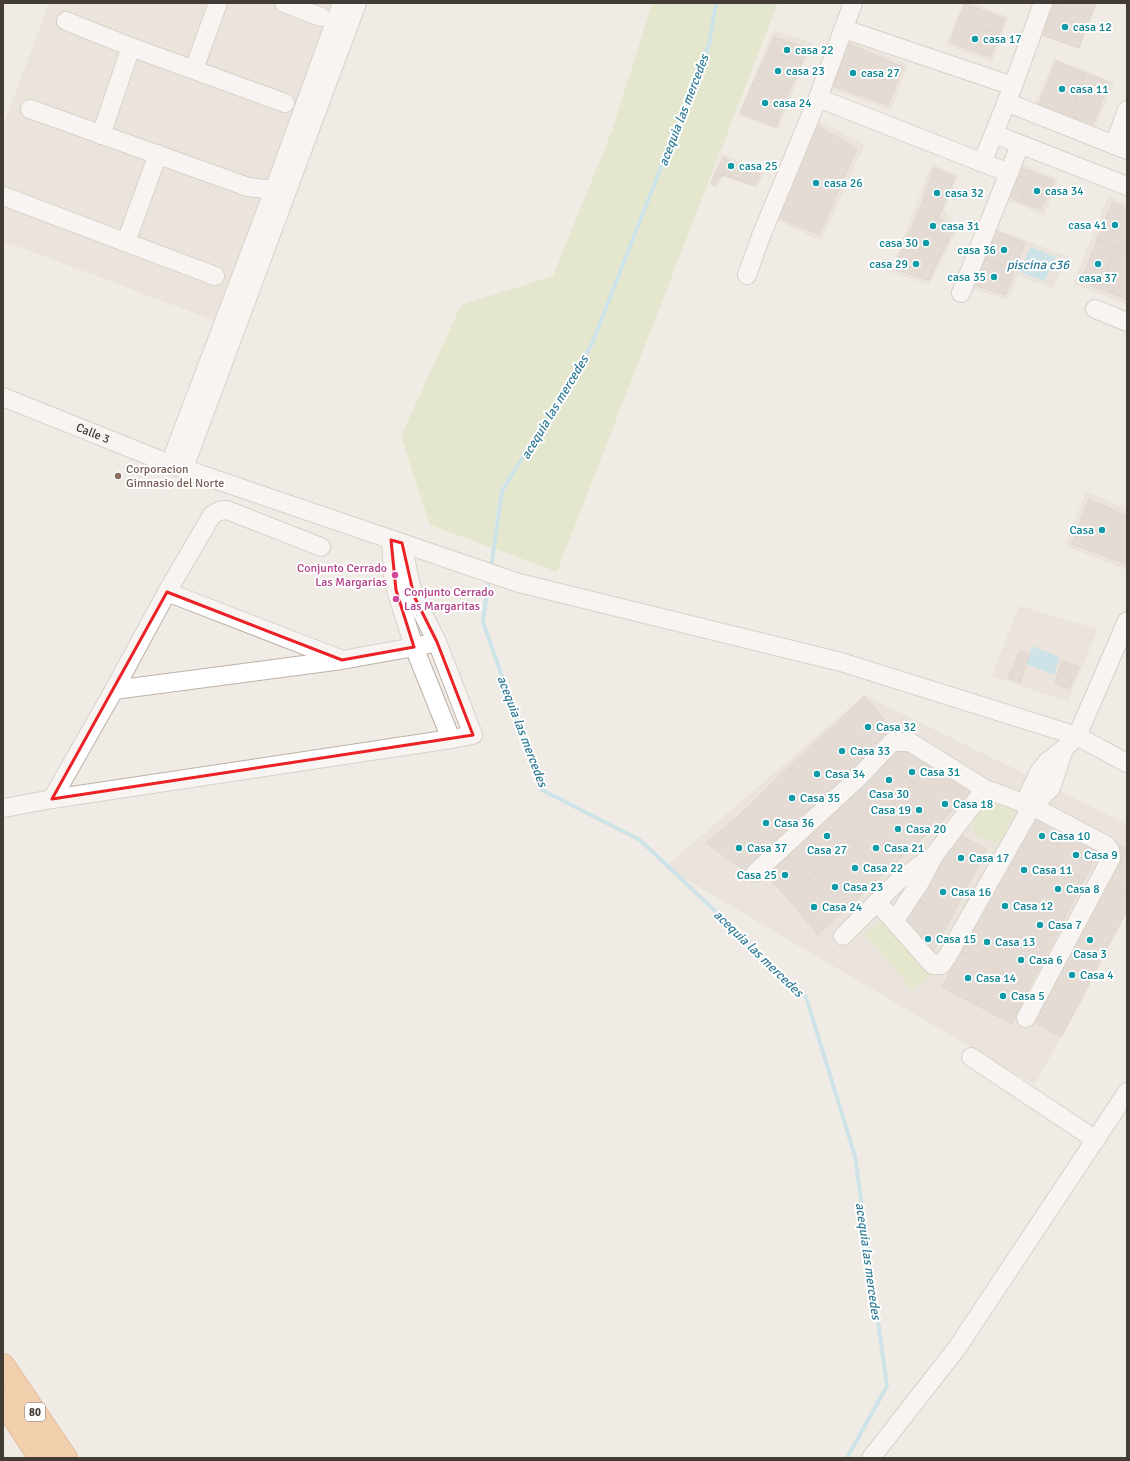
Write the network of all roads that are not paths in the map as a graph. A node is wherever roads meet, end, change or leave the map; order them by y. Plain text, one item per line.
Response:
1 (218, 3) edge
2 (284, 3) edge
3 (342, 3) edge
4 (357, 3) edge
5 (853, 3) edge
6 (1043, 3) edge
7 (321, 17) dead end
8 (66, 21) dead end
9 (844, 29) junction
10 (131, 47) junction
11 (194, 70) junction
12 (1010, 94) junction
13 (818, 98) junction
14 (285, 103) dead end
15 (30, 109) dead end
16 (1127, 110) edge
17 (994, 134) junction
18 (101, 135) junction
19 (1020, 145) junction
20 (1121, 148) edge
21 (158, 154) junction
22 (982, 163) junction
23 (1009, 173) junction
24 (1127, 186) edge
25 (3, 196) edge
26 (277, 198) junction
27 (126, 242) junction
28 (747, 275) dead end
29 (215, 276) dead end
30 (961, 293) dead end
31 (1095, 309) dead end
32 (1127, 322) edge
33 (3, 397) edge
34 (177, 466) junction
35 (396, 541) junction
36 (321, 547) dead end
37 (167, 592) junction
38 (1127, 621) edge
39 (437, 642) junction
40 (414, 647) junction
41 (342, 660) junction
42 (114, 690) junction
43 (1078, 736) junction
44 (451, 740) junction
45 (1127, 763) edge
46 (985, 789) junction
47 (52, 799) junction
48 (1028, 805) junction
49 (4, 808) dead end
50 (935, 854) junction
51 (755, 873) dead end
52 (878, 903) junction
53 (895, 920) junction
54 (843, 936) dead end
55 (1026, 1018) dead end
56 (971, 1057) dead end
57 (1127, 1092) edge
58 (1096, 1140) junction
59 (3, 1365) edge
60 (3, 1401) edge
61 (40, 1458) edge
62 (66, 1458) edge
63 (871, 1458) edge

1 - 11 street
2 - 7 street
3 - 26 street
4 - 26 street
5 - 9 street
6 - 12 street
8 - 10 street
9 - 12 street
9 - 13 street
10 - 11 street
10 - 18 street
11 - 14 street
12 - 17 street
12 - 20 street
13 - 22 street
13 - 28 street
15 - 18 street
16 - 20 street
17 - 19 street
17 - 22 street
18 - 21 street
19 - 23 street
19 - 24 street
21 - 26 street
21 - 27 street
22 - 23 street
23 - 30 street
25 - 27 street
26 - 34 street
27 - 29 street
31 - 32 street
33 - 34 street, Calle 3
34 - 35 street, Calle 3
35 - 39 street
35 - 40 street
35 - 43 street, Calle 3
36 - 37 street
37 - 41 street
37 - 42 street
38 - 43 street
39 - 40 street
39 - 44 street
40 - 41 street
40 - 44 street
41 - 42 street
42 - 47 street
43 - 45 street, Calle 3
43 - 48 street
44 - 47 street
46 - 48 street
46 - 50 street
46 - 51 street
47 - 49 street
48 - 53 street
48 - 55 street
50 - 52 street
50 - 53 street
52 - 53 street
52 - 54 street
56 - 58 street
57 - 58 street
58 - 63 street
59 - 62 highway, 80
60 - 61 highway, 80

